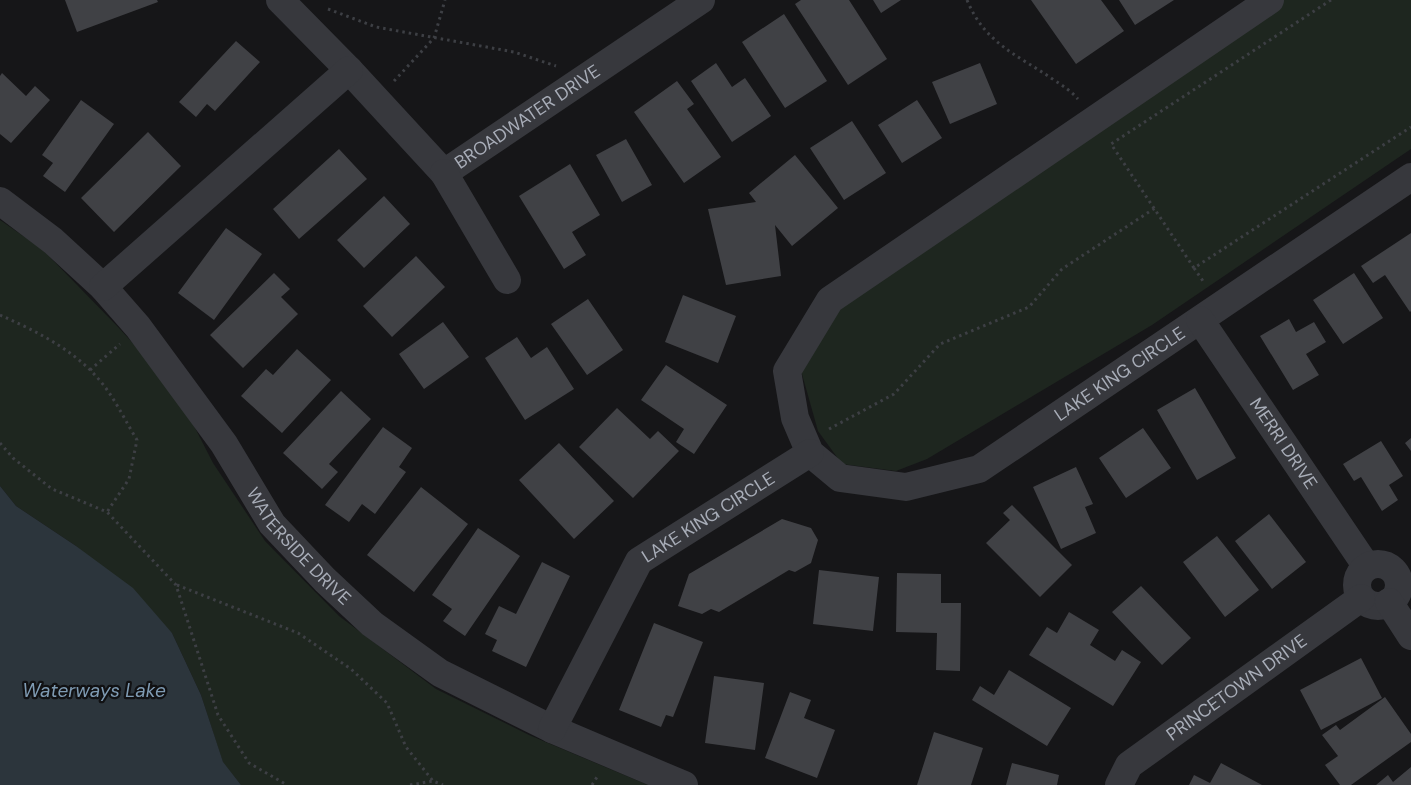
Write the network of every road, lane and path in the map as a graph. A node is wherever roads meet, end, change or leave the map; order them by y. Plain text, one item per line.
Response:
1 (280, 0) edge
2 (445, 0) edge
3 (701, 0) edge
4 (967, 0) edge
5 (1270, 0) edge
6 (1331, 0) edge
7 (324, 7) dead end
8 (434, 38) junction
9 (349, 70) junction
10 (586, 78) junction
11 (376, 98) junction
12 (1094, 120) junction
13 (1411, 128) edge
14 (444, 173) junction
15 (1411, 177) edge
16 (0, 201) edge
17 (1154, 208) junction
18 (507, 280) dead end
19 (103, 287) junction
20 (0, 315) edge
21 (1200, 320) junction
22 (138, 328) junction
23 (90, 370) junction
24 (0, 443) edge
25 (810, 453) junction
26 (106, 512) junction
27 (1367, 567) junction
28 (1404, 570) edge
29 (176, 585) junction
30 (1361, 598) junction
31 (1389, 602) junction
32 (1411, 636) edge
33 (552, 729) junction
34 (432, 781) junction
35 (287, 785) edge
36 (410, 785) edge
37 (443, 785) edge
38 (684, 785) edge
39 (1119, 785) edge

1 - 9 street, BROADWATER DRIVE
2 - 8 path
3 - 10 street, BROADWATER DRIVE
4 - 12 path
5 - 12 street, LAKE KING CIRCLE
6 - 17 path
7 - 8 path
8 - 10 path
8 - 11 path
9 - 11 street, BROADWATER DRIVE
9 - 19 street
10 - 14 street, BROADWATER DRIVE
11 - 14 street, BROADWATER DRIVE
12 - 25 street, LAKE KING CIRCLE
13 - 17 path
14 - 18 street
15 - 21 street, LAKE KING CIRCLE
16 - 19 street, WATERSIDE DRIVE
17 - 25 path
19 - 22 street, WATERSIDE DRIVE
20 - 23 path
21 - 25 street, LAKE KING CIRCLE
21 - 27 street, MERRI DRIVE
22 - 23 path
22 - 33 street, WATERSIDE DRIVE
23 - 26 path
24 - 26 path
25 - 33 street, LAKE KING CIRCLE
26 - 29 path
27 - 28 street
27 - 30 street
28 - 31 street
29 - 34 path
29 - 35 path
30 - 31 street
30 - 39 street, PRINCETOWN DRIVE
31 - 32 street
33 - 38 street, WATERSIDE DRIVE
34 - 36 path
34 - 37 path

